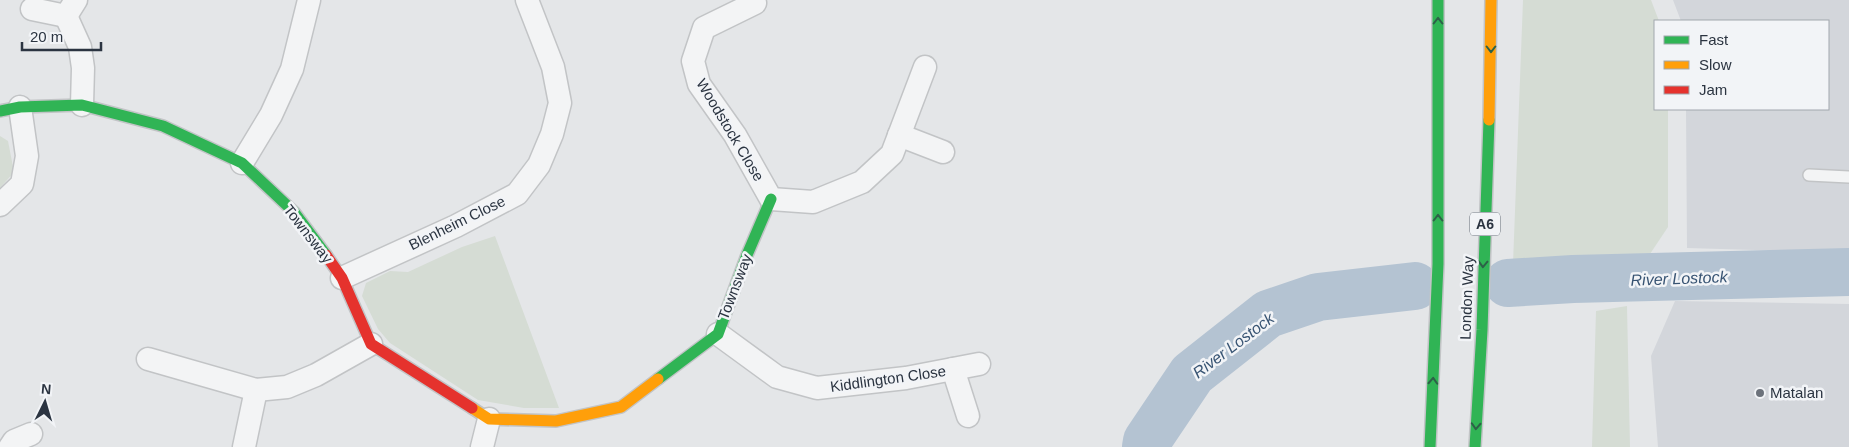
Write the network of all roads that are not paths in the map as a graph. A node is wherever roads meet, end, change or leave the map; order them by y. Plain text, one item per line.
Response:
1 (309, 0) edge
2 (527, 0) edge
3 (1438, 0) edge
4 (1491, 0) edge
5 (755, 3) dead end
6 (71, 8) edge
7 (32, 9) dead end
8 (925, 67) dead end
9 (82, 105) junction
10 (10, 109) edge
11 (899, 135) junction
12 (943, 152) dead end
13 (242, 163) junction
14 (1810, 175) dead end
15 (1849, 177) edge
16 (771, 199) junction
17 (0, 205) edge
18 (342, 278) junction
19 (718, 334) junction
20 (371, 344) junction
21 (148, 359) dead end
22 (979, 364) dead end
23 (953, 369) junction
24 (256, 390) junction
25 (968, 416) dead end
26 (489, 419) junction
27 (31, 434) dead end
28 (10, 447) edge
29 (244, 447) edge
30 (482, 447) edge
31 (1430, 447) edge
32 (1475, 447) edge

1 - 13 street
2 - 18 street, Blenheim Close
31 -> 3 main road, London Way
4 -> 32 main road, London Way / A6
5 - 16 street, Woodstock Close
6 - 7 street
6 - 9 street
8 - 11 street
9 - 10 main road, Townsway
9 - 13 main road, Townsway
10 - 17 street, Townsway
11 - 12 street
11 - 16 street
13 - 18 main road, Townsway
14 - 15 lane
16 - 19 main road, Townsway
18 - 20 main road, Townsway
19 - 23 street, Kiddlington Close
19 - 26 main road, Townsway
20 - 24 street
20 - 26 main road
21 - 24 street
22 - 23 street, Kiddlington Close
23 - 25 street, Kiddlington Close
24 - 29 street
26 - 30 street
27 - 28 street

